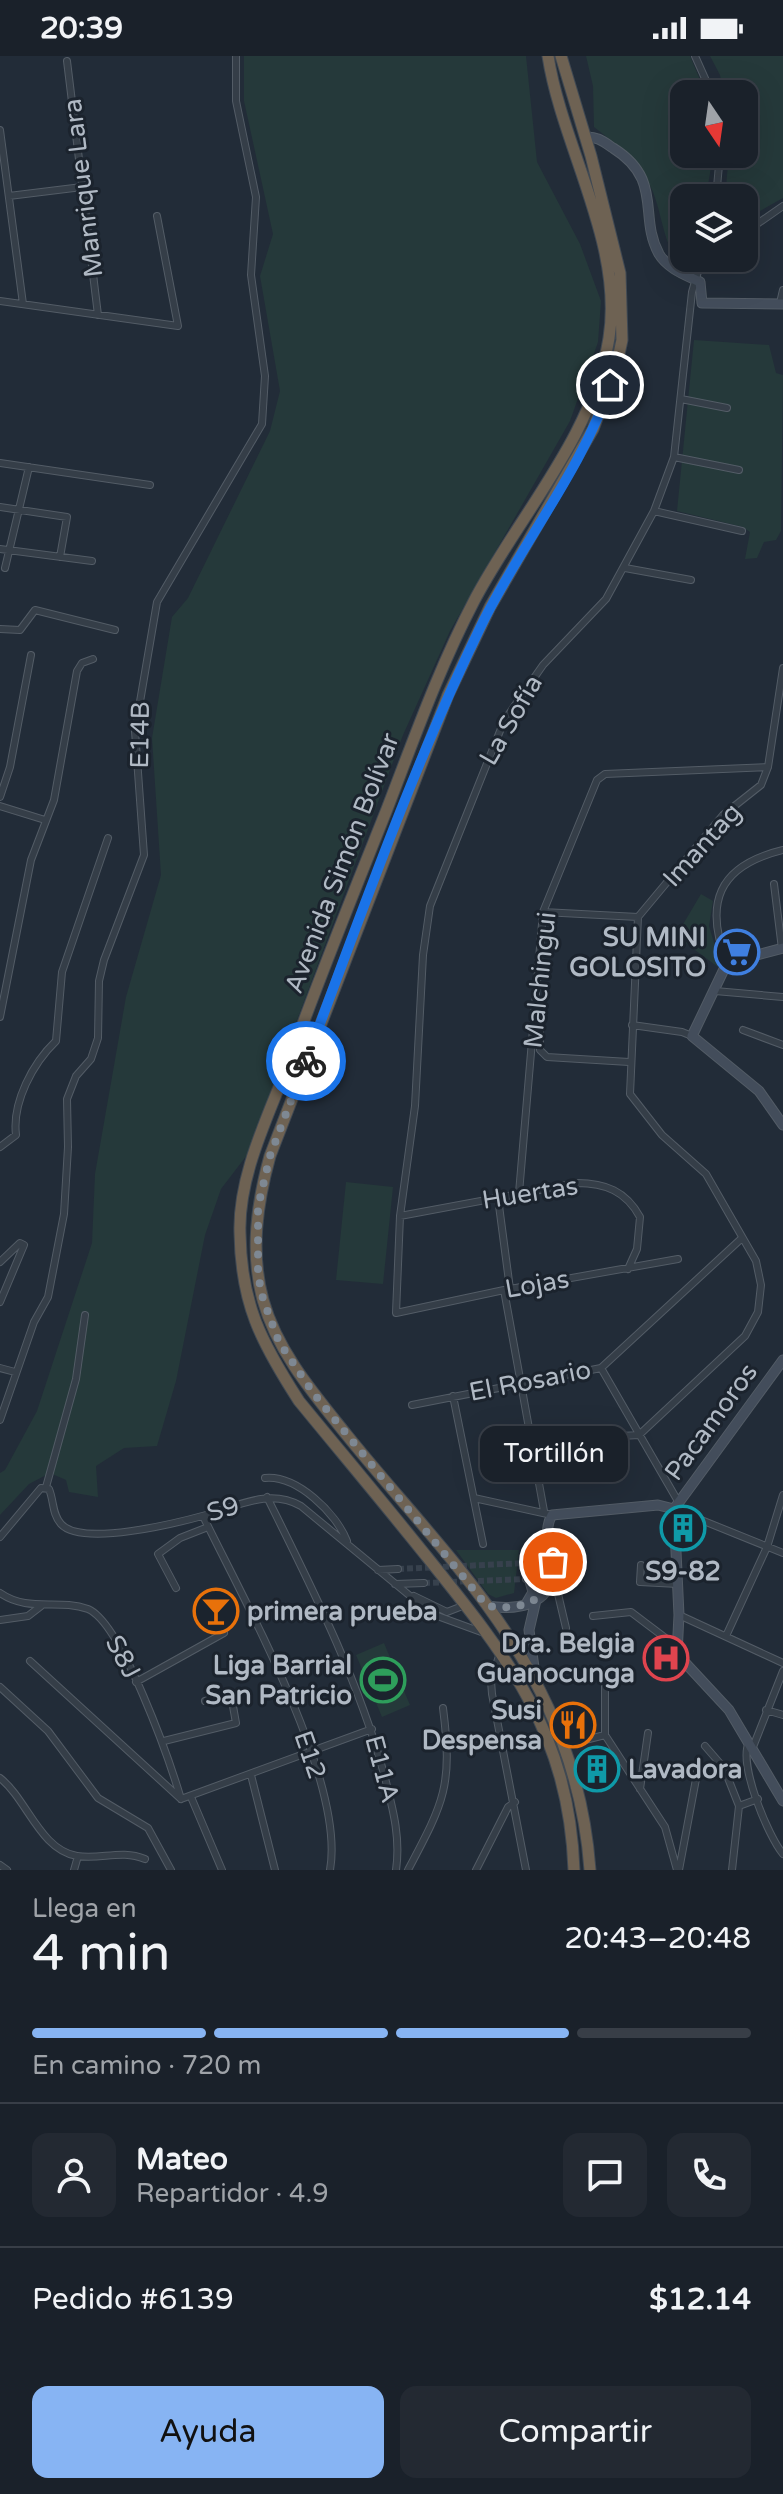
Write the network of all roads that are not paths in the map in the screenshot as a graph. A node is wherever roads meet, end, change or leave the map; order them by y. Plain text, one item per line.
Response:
1 (236, 56) edge
2 (548, 56) edge
3 (561, 56) edge
4 (695, 56) edge
5 (67, 61) dead end
6 (706, 80) edge
7 (0, 130) edge
8 (585, 137) junction
9 (82, 187) junction
10 (9, 196) junction
11 (783, 206) edge
12 (157, 216) dead end
13 (758, 223) edge
14 (698, 272) edge
15 (695, 280) junction
16 (783, 290) edge
17 (0, 301) edge
18 (782, 303) edge
19 (23, 304) junction
20 (98, 315) junction
21 (681, 399) junction
22 (727, 408) dead end
23 (674, 457) junction
24 (0, 463) edge
25 (29, 467) junction
26 (739, 470) dead end
27 (150, 485) dead end
28 (0, 507) edge
29 (20, 510) junction
30 (654, 511) junction
31 (742, 531) dead end
32 (0, 549) edge
33 (9, 550) junction
34 (60, 557) junction
35 (92, 561) dead end
36 (5, 568) dead end
37 (625, 568) junction
38 (691, 580) dead end
39 (0, 629) edge
40 (115, 630) dead end
41 (31, 655) dead end
42 (93, 659) dead end
43 (783, 668) edge
44 (768, 767) junction
45 (0, 797) edge
46 (0, 806) edge
47 (45, 820) junction
48 (108, 838) dead end
49 (783, 850) edge
50 (774, 884) dead end
51 (780, 905) edge
52 (543, 912) junction
53 (638, 917) junction
54 (782, 948) edge
55 (727, 963) junction
56 (715, 991) junction
57 (783, 997) edge
58 (0, 1017) edge
59 (535, 1017) junction
60 (632, 1025) junction
61 (743, 1030) dead end
62 (692, 1036) junction
63 (783, 1045) edge
64 (629, 1062) junction
65 (783, 1125) edge
66 (0, 1147) edge
67 (519, 1193) junction
68 (498, 1198) junction
69 (400, 1216) junction
70 (742, 1238) junction
71 (678, 1259) dead end
72 (0, 1262) edge
73 (628, 1269) junction
74 (507, 1289) junction
75 (0, 1302) edge
76 (396, 1313) joint
77 (85, 1315) dead end
78 (783, 1360) edge
79 (0, 1368) edge
80 (601, 1368) junction
81 (15, 1372) junction
82 (519, 1382) junction
83 (453, 1396) junction
84 (412, 1405) dead end
85 (0, 1420) edge
86 (639, 1435) junction
87 (531, 1441) junction
88 (265, 1478) dead end
89 (46, 1487) junction
90 (783, 1495) edge
91 (267, 1497) junction
92 (474, 1498) junction
93 (676, 1506) junction
94 (548, 1513) junction
95 (203, 1516) junction
96 (208, 1527) junction
97 (0, 1537) edge
98 (483, 1544) dead end
99 (348, 1545) junction
100 (767, 1547) junction
101 (783, 1553) edge
102 (553, 1562) junction
103 (526, 1563) tunnel mouth
104 (641, 1565) dead end
105 (398, 1569) tunnel mouth
106 (378, 1570) junction
107 (554, 1577) junction
108 (528, 1578) joint
109 (424, 1583) tunnel mouth
110 (395, 1584) junction
111 (678, 1584) junction
112 (176, 1588) dead end
113 (0, 1593) edge
114 (407, 1594) junction
115 (531, 1602) junction
116 (466, 1604) junction
117 (41, 1606) junction
118 (487, 1606) junction
119 (679, 1615) junction
120 (593, 1616) dead end
121 (0, 1620) edge
122 (566, 1628) dead end
123 (224, 1633) dead end
124 (490, 1634) junction
125 (726, 1636) junction
126 (676, 1646) junction
127 (501, 1650) junction
128 (30, 1661) dead end
129 (783, 1663) edge
130 (783, 1671) edge
131 (605, 1672) dead end
132 (136, 1682) junction
133 (537, 1683) junction
134 (0, 1687) edge
135 (205, 1701) dead end
136 (443, 1708) dead end
137 (766, 1710) junction
138 (783, 1715) edge
139 (372, 1729) junction
140 (648, 1733) dead end
141 (605, 1735) junction
142 (164, 1741) junction
143 (751, 1744) junction
144 (565, 1745) junction
145 (705, 1746) dead end
146 (311, 1752) junction
147 (699, 1763) dead end
148 (251, 1775) junction
149 (0, 1778) edge
150 (640, 1791) junction
151 (191, 1797) junction
152 (181, 1799) junction
153 (758, 1799) junction
154 (783, 1801) edge
155 (515, 1802) junction
156 (739, 1806) junction
157 (783, 1854) edge
158 (78, 1856) junction
159 (145, 1859) dead end
160 (0, 1865) edge
161 (7, 1870) edge
162 (74, 1870) edge
163 (171, 1870) edge
164 (222, 1870) edge
165 (275, 1870) edge
166 (330, 1870) edge
167 (396, 1870) edge
168 (408, 1870) edge
169 (476, 1870) edge
170 (526, 1870) edge
171 (574, 1870) edge
172 (590, 1870) edge
173 (678, 1870) edge
174 (732, 1870) edge

1 - 81 street, E14B
2 - 116 highway, Avenida Simón Bolívar
3 - 8 highway, Avenida Simón Bolívar
4 - 6 street
5 - 9 street, Manrique Lara
7 - 10 street
8 - 15 street
8 - 118 highway, Avenida Simón Bolívar
9 - 10 street
9 - 20 street, Manrique Lara
10 - 19 street
11 - 13 street
12 - 20 street
14 - 15 street, La Sofía
15 - 18 street
15 - 21 street, La Sofía
16 - 18 street
17 - 19 street
19 - 20 street
21 - 22 street
21 - 23 street, La Sofía
23 - 26 street
23 - 30 street, La Sofía
24 - 25 street
25 - 27 street
25 - 29 street
28 - 29 street
29 - 33 street
29 - 34 street
30 - 31 street
30 - 37 street, La Sofía
32 - 33 street
33 - 34 street
33 - 36 street
34 - 35 street
37 - 38 street
37 - 69 street, La Sofía
39 - 40 street
41 - 45 street
42 - 47 street
43 - 44 street, Imantag
44 - 52 street, Malchingui
44 - 53 street, Imantag
46 - 47 street
47 - 58 street
48 - 66 street
49 - 55 street
50 - 51 street
51 - 54 street
52 - 53 street
52 - 59 street, Malchingui
53 - 60 street
54 - 55 street
55 - 56 street
56 - 57 street
56 - 62 street
59 - 64 street
59 - 67 street, Malchingui
60 - 62 street
60 - 64 street
61 - 63 street
62 - 65 street
64 - 70 street
67 - 68 street, Huertas
67 - 73 street, Huertas
68 - 69 street, Huertas
68 - 74 street
69 - 76 street, La Sofía
70 - 80 street, El Rosario
70 - 86 street
71 - 73 street, Lojas
72 - 75 street
73 - 74 street, Lojas
74 - 76 street, Lojas
74 - 82 street
77 - 89 street
78 - 93 street, Pacamoros
79 - 81 street
80 - 82 street, El Rosario
80 - 86 street
81 - 85 street, E14B
82 - 83 street, El Rosario
82 - 87 street
83 - 84 street, El Rosario
83 - 92 street
86 - 87 street
86 - 93 street
87 - 94 street
88 - 99 street
89 - 95 street, S9
89 - 97 street
90 - 100 street
91 - 95 street, S9
91 - 99 street, S9
91 - 139 street, E11A
92 - 94 street
92 - 98 street
93 - 94 street
93 - 100 street
93 - 111 street
94 - 102 street
95 - 96 street, E12
96 - 112 street
96 - 146 street, E12
99 - 106 street, S9
100 - 101 street
100 - 125 street
102 - 103 street
102 - 107 street
104 - 111 street
105 - 106 street
106 - 110 street, S9
107 - 108 street
107 - 115 street
107 - 122 street
108 - 115 street
109 - 110 street
110 - 114 street, S9
111 - 119 street
113 - 117 street
114 - 116 street, S9
114 - 124 street, S9
115 - 118 street
115 - 133 street
116 - 124 highway, Avenida Simón Bolívar
117 - 121 street, S8J
117 - 132 street, S8J
118 - 133 highway, Avenida Simón Bolívar
119 - 125 street
119 - 126 street
120 - 126 street
123 - 132 street
124 - 127 highway, Avenida Simón Bolívar
125 - 129 street
126 - 143 street
127 - 155 street
127 - 171 highway, Avenida Simón Bolívar
128 - 152 street
130 - 137 street
131 - 141 street
132 - 142 street, S8J
133 - 144 highway, Avenida Simón Bolívar
134 - 163 street
135 - 142 street
136 - 168 street
137 - 138 street
137 - 143 street
139 - 146 street
139 - 167 street, E11A
140 - 150 street
141 - 144 street
141 - 150 street
142 - 152 street, S8J
143 - 153 street
143 - 154 street
144 - 172 highway, Avenida Simón Bolívar
145 - 156 street
146 - 148 street
146 - 166 street, E12
147 - 173 street
148 - 151 street
148 - 165 street
149 - 158 street
150 - 173 street
151 - 152 street
151 - 164 street
153 - 156 street
153 - 157 street
155 - 169 street
155 - 170 street
156 - 174 street
158 - 159 street
158 - 162 street
160 - 161 street

